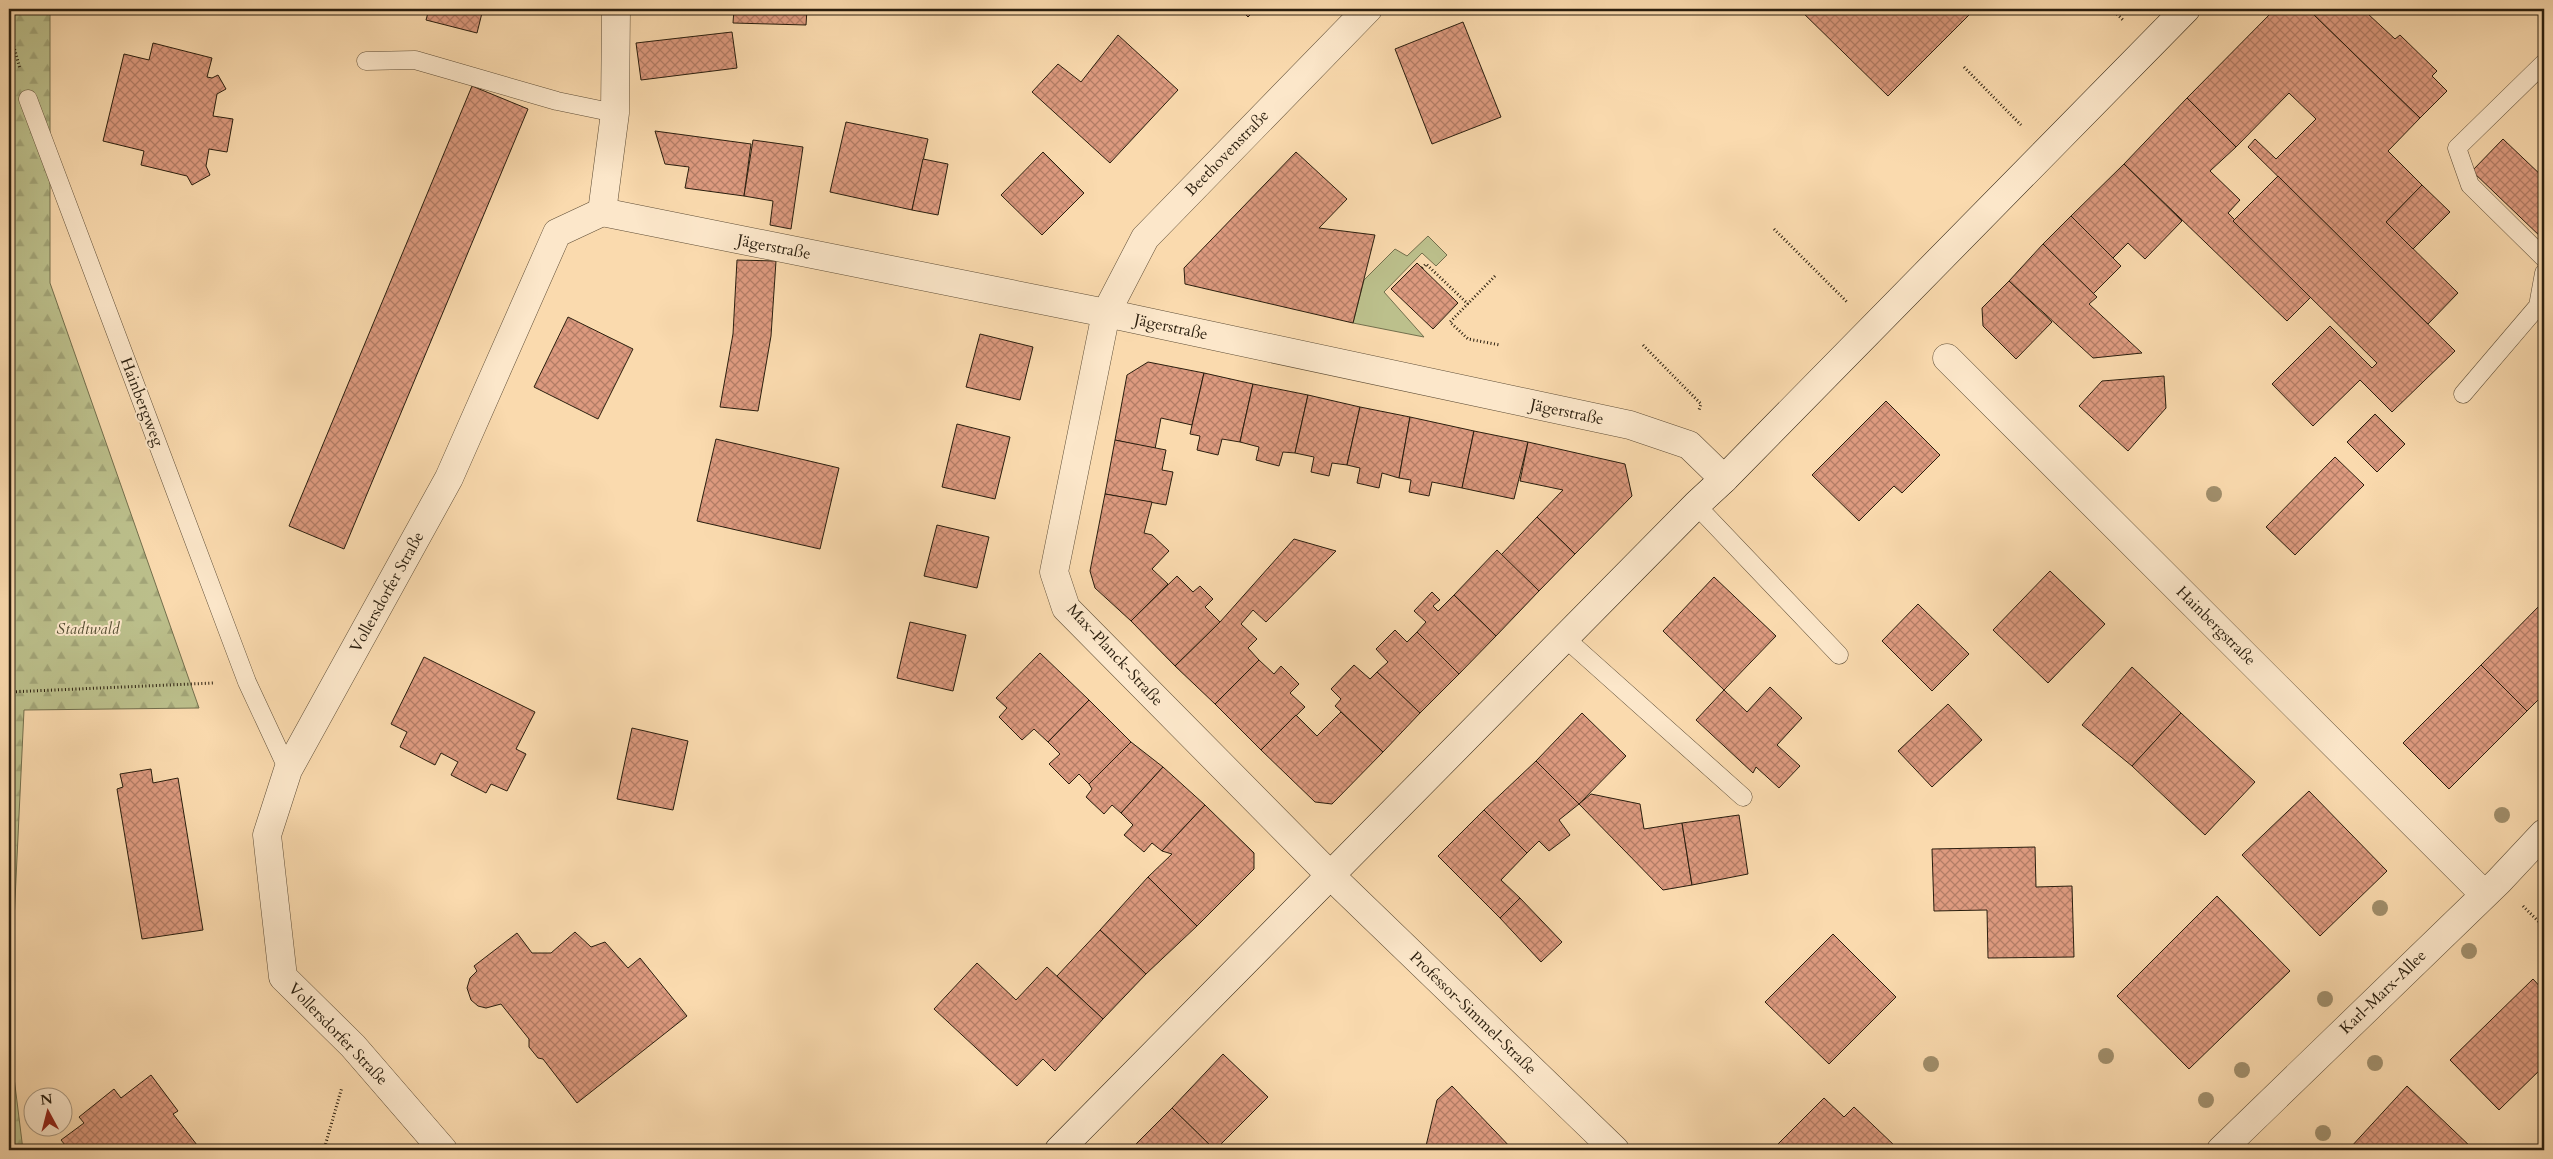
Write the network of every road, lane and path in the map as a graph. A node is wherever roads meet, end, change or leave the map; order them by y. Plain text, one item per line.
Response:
1 (616, 9) edge
2 (1368, 9) edge
3 (2186, 9) edge
4 (9, 29) edge
5 (366, 62) dead end
6 (2544, 63) edge
7 (1964, 68) dead end
8 (28, 99) joint
9 (615, 113) junction
10 (2046, 150) junction
11 (602, 212) junction
12 (1774, 228) dead end
13 (2544, 258) edge
14 (1422, 268) dead end
15 (2544, 273) edge
16 (1494, 276) dead end
17 (1457, 293) junction
18 (1453, 298) dead end
19 (1468, 304) junction
20 (1106, 313) junction
21 (1872, 327) junction
22 (1500, 345) dead end
23 (1643, 345) dead end
24 (1947, 358) dead end
25 (2463, 394) dead end
26 (1689, 445) junction
27 (1724, 479) junction
28 (1696, 505) junction
29 (1565, 638) junction
30 (1839, 655) dead end
31 (247, 682) junction
32 (9, 692) edge
33 (288, 770) junction
34 (1743, 797) dead end
35 (2544, 833) edge
36 (1331, 876) junction
37 (2484, 894) junction
38 (354, 1046) junction
39 (322, 1150) edge
40 (443, 1150) edge
41 (1059, 1150) edge
42 (1615, 1150) edge
43 (2221, 1150) edge

1 - 9 street
2 - 20 street, Beethovenstraße
3 - 10 street
4 - 8 path
5 - 9 lane
6 - 13 lane
7 - 10 path
8 - 31 lane, Hainbergweg
9 - 11 street
10 - 21 street
11 - 20 street, Jägerstraße
11 - 33 street, Vollersdorfer Straße
12 - 21 path
14 - 17 path
15 - 25 lane
16 - 19 path
17 - 18 path
17 - 19 path
19 - 22 path
20 - 26 street, Jägerstraße
20 - 36 street, Max-Planck-Straße
21 - 27 street
23 - 26 path
24 - 37 street, Hainbergstraße
26 - 27 street, Jägerstraße
27 - 28 street
28 - 29 street
28 - 30 lane
29 - 34 lane
29 - 36 street
31 - 32 path
31 - 33 lane, Hainbergweg
33 - 38 street, Vollersdorfer Straße
35 - 37 street, Karl-Marx-Allee
36 - 41 street
36 - 42 street, Professor-Simmel-Straße
37 - 43 street, Karl-Marx-Allee
38 - 39 path
38 - 40 street, Vollersdorfer Straße

